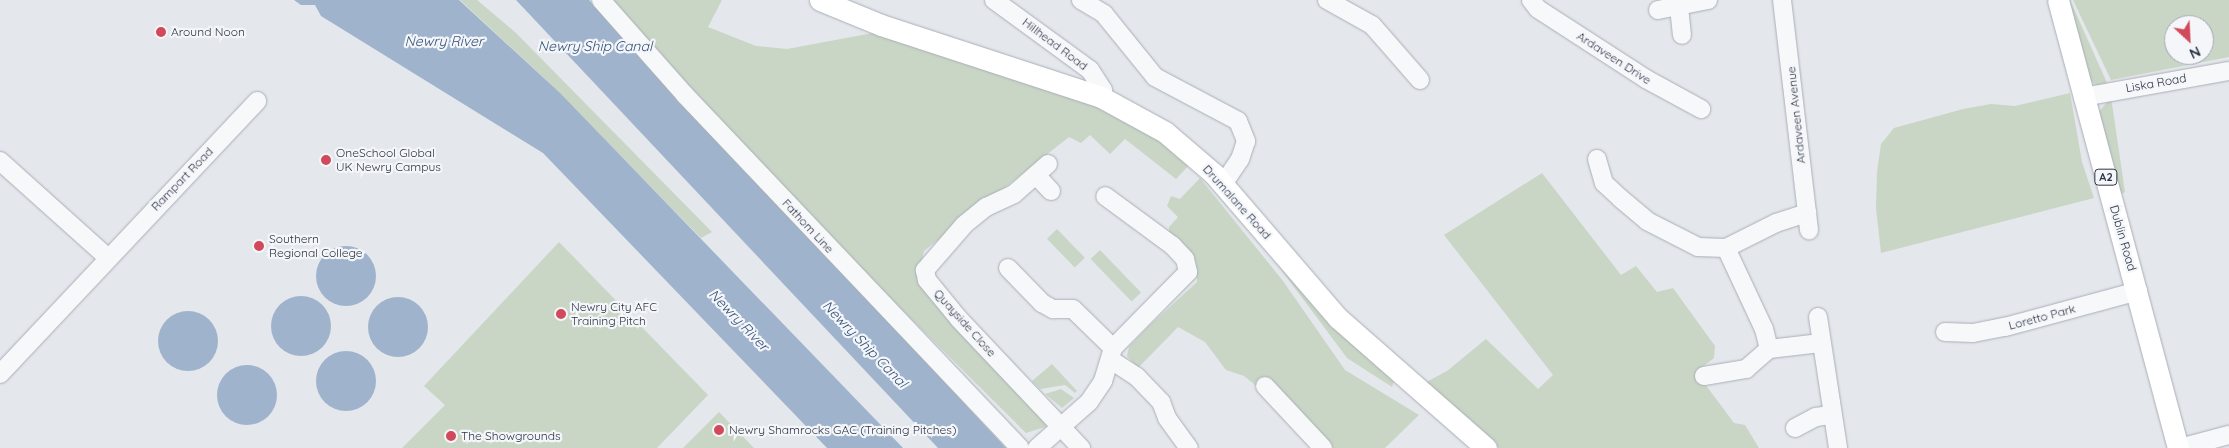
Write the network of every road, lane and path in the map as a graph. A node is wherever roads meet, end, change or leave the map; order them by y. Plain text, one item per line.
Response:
1 (601, 0) edge
2 (820, 0) edge
3 (994, 0) edge
4 (1081, 0) edge
5 (1327, 0) edge
6 (1531, 0) edge
7 (1708, 0) edge
8 (1782, 0) edge
9 (2058, 0) edge
10 (1679, 7) junction
11 (1658, 10) dead end
12 (1682, 35) dead end
13 (2229, 71) edge
14 (1420, 80) dead end
15 (1101, 97) junction
16 (2083, 97) junction
17 (257, 101) dead end
18 (1701, 109) dead end
19 (1597, 159) dead end
20 (0, 161) edge
21 (1223, 184) junction
22 (1051, 191) dead end
23 (1105, 196) dead end
24 (1807, 213) junction
25 (1809, 230) dead end
26 (1726, 248) junction
27 (107, 257) junction
28 (1008, 268) dead end
29 (2138, 291) junction
30 (1818, 317) dead end
31 (1945, 332) dead end
32 (1821, 343) junction
33 (1769, 349) junction
34 (1112, 354) junction
35 (0, 374) edge
36 (1704, 376) dead end
37 (1265, 386) dead end
38 (1830, 415) junction
39 (1063, 426) junction
40 (1795, 428) dead end
41 (2229, 435) edge
42 (1020, 448) edge
43 (1037, 448) edge
44 (1082, 448) edge
45 (1189, 448) edge
46 (1323, 448) edge
47 (1486, 448) edge
48 (1838, 448) edge
49 (2179, 448) edge

1 - 42 street, Fathom Line
2 - 15 main road, Drumalane Road
3 - 15 street, Hillhead Road
4 - 21 street
5 - 14 street
6 - 18 street, Ardaveen Drive
7 - 10 street
8 - 24 street, Ardaveen Avenue
9 - 16 main road, Dublin Road / A2
10 - 11 street
10 - 12 street
13 - 16 street, Liska Road
15 - 21 main road, Drumalane Road
16 - 29 main road, Dublin Road / A2
17 - 27 street, Rampart Road
19 - 26 street
20 - 27 street
21 - 47 main road, Drumalane Road
22 - 39 street, Quayside Close
23 - 34 street
24 - 25 street, Ardaveen Avenue
24 - 26 street
26 - 33 street
27 - 35 street, Rampart Road
28 - 34 street
29 - 31 street, Loretto Park
29 - 49 main road, Dublin Road / A2
30 - 32 street
32 - 33 street
32 - 38 street
33 - 36 street
34 - 39 street
34 - 45 street
37 - 46 street
38 - 40 street
38 - 48 street
39 - 43 street
39 - 44 street, Quayside Close
41 - 49 street

